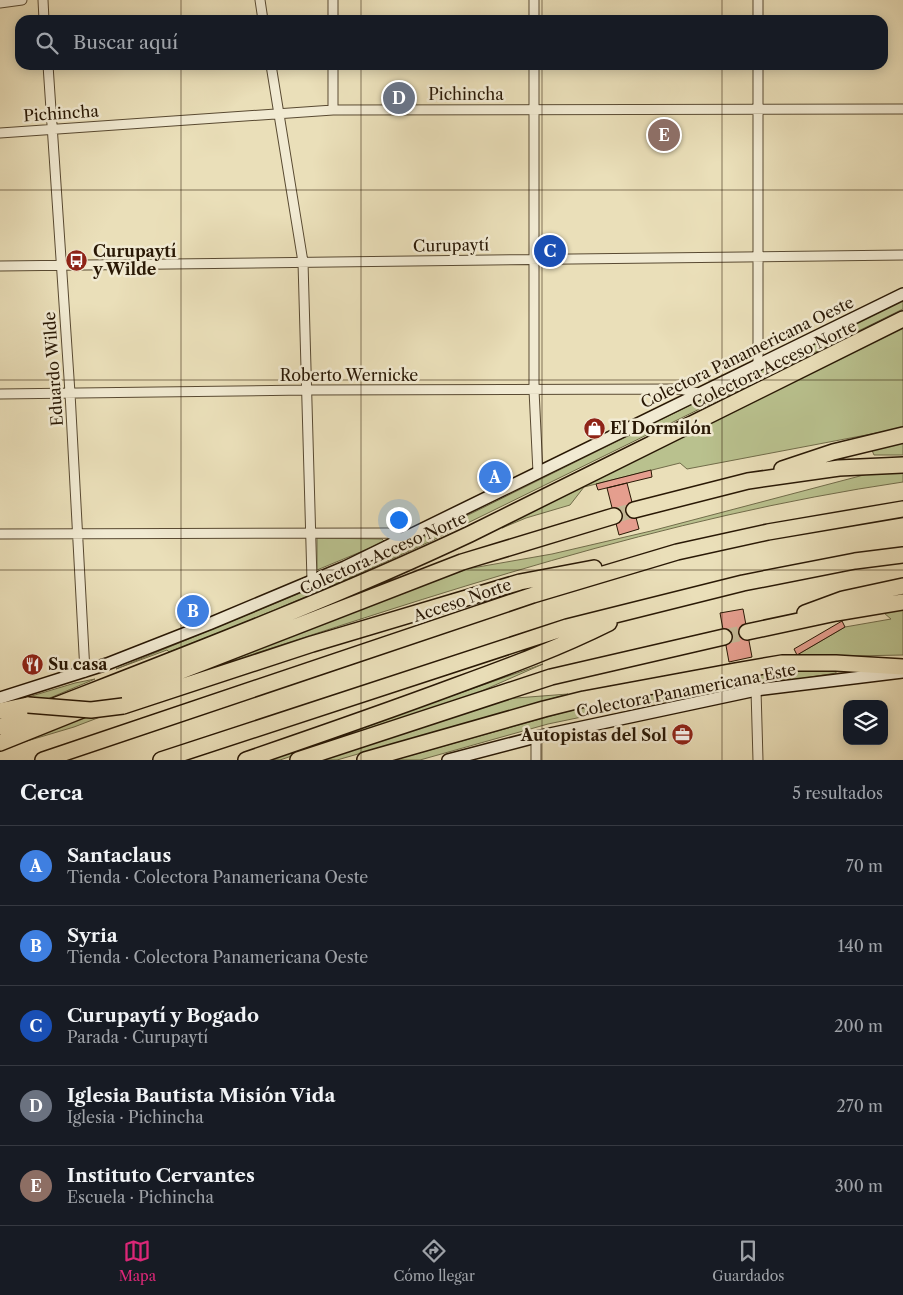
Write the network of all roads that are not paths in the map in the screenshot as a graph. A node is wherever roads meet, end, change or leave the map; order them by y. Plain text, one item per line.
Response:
1 (22, 0) edge
2 (43, 0) edge
3 (260, 0) edge
4 (333, 0) edge
5 (534, 0) edge
6 (758, 0) edge
7 (0, 3) edge
8 (44, 15) edge
9 (262, 15) edge
10 (333, 15) edge
11 (534, 15) edge
12 (758, 15) edge
13 (48, 70) edge
14 (272, 70) edge
15 (333, 70) edge
16 (534, 70) edge
17 (758, 70) edge
18 (534, 109) junction
19 (903, 109) edge
20 (334, 110) junction
21 (758, 110) junction
22 (280, 113) junction
23 (53, 129) junction
24 (0, 133) edge
25 (903, 255) edge
26 (758, 256) junction
27 (533, 259) junction
28 (303, 262) junction
29 (0, 266) edge
30 (61, 266) junction
31 (903, 294) edge
32 (903, 319) edge
33 (758, 364) junction
34 (306, 390) junction
35 (534, 390) junction
36 (70, 393) junction
37 (698, 393) junction
38 (0, 394) edge
39 (903, 435) edge
40 (903, 465) edge
41 (538, 473) junction
42 (748, 481) junction
43 (634, 510) tunnel mouth
44 (903, 510) edge
45 (614, 516) tunnel mouth
46 (0, 534) edge
47 (77, 534) junction
48 (312, 534) junction
49 (403, 539) junction
50 (677, 552) junction
51 (903, 555) edge
52 (312, 580) junction
53 (903, 586) edge
54 (903, 602) edge
55 (633, 611) junction
56 (779, 625) junction
57 (747, 632) tunnel mouth
58 (724, 637) tunnel mouth
59 (903, 667) edge
60 (85, 672) junction
61 (903, 672) edge
62 (756, 690) junction
63 (0, 698) edge
64 (0, 711) edge
65 (0, 727) edge
66 (536, 736) junction
67 (0, 743) edge
68 (42, 760) edge
69 (161, 760) edge
70 (246, 760) edge
71 (298, 760) edge
72 (365, 760) edge
73 (448, 760) edge
74 (536, 760) edge
75 (758, 760) edge

1 - 7 street
2 - 8 street
3 - 9 street
4 - 10 street
5 - 11 street
6 - 12 street
13 - 23 street, Eduardo Wilde
14 - 22 street
15 - 20 street
16 - 18 street
17 - 21 street
18 - 20 street, Pichincha
18 - 21 street, Pichincha
18 - 27 street
19 - 21 street, Pichincha
20 - 22 street, Pichincha
21 - 26 street
22 - 23 street, Pichincha
22 - 28 street
23 - 24 street, Pichincha
23 - 30 street, Eduardo Wilde
25 - 26 street, Curupaytí
26 - 27 street, Curupaytí
26 - 33 street
27 - 28 street, Curupaytí
27 - 35 street
28 - 30 street, Curupaytí
28 - 34 street
29 - 30 street, Curupaytí
30 - 36 street, Eduardo Wilde
31 - 33 street, Colectora Panamericana Oeste
32 - 65 highway, Colectora Acceso Norte
33 - 37 street, Colectora Panamericana Oeste
34 - 35 street, Roberto Wernicke
34 - 36 street, Roberto Wernicke
34 - 48 street
35 - 37 street, Roberto Wernicke
35 - 41 street
36 - 38 street, Roberto Wernicke
36 - 47 street, Eduardo Wilde
37 - 41 street, Colectora Panamericana Oeste
39 - 42 highway
40 - 42 highway
41 - 49 street, Colectora Panamericana Oeste
42 - 43 highway
44 - 50 highway, Acceso Norte
45 - 67 highway
46 - 47 street
47 - 48 street
47 - 60 street, Eduardo Wilde
48 - 49 street
48 - 52 street
49 - 52 street, Colectora Panamericana Oeste
50 - 64 highway, bridge
50 - 68 highway, Acceso Norte
51 - 55 highway
52 - 60 street, Colectora Panamericana Oeste
53 - 56 highway
54 - 56 highway
55 - 69 highway
55 - 70 highway
56 - 57 highway
58 - 71 highway
59 - 72 highway
60 - 63 street, Colectora Panamericana Oeste
61 - 62 street, Colectora Panamericana Este
62 - 66 street, Colectora Panamericana Este
62 - 75 street
66 - 73 street, Colectora Panamericana Este
66 - 74 street

